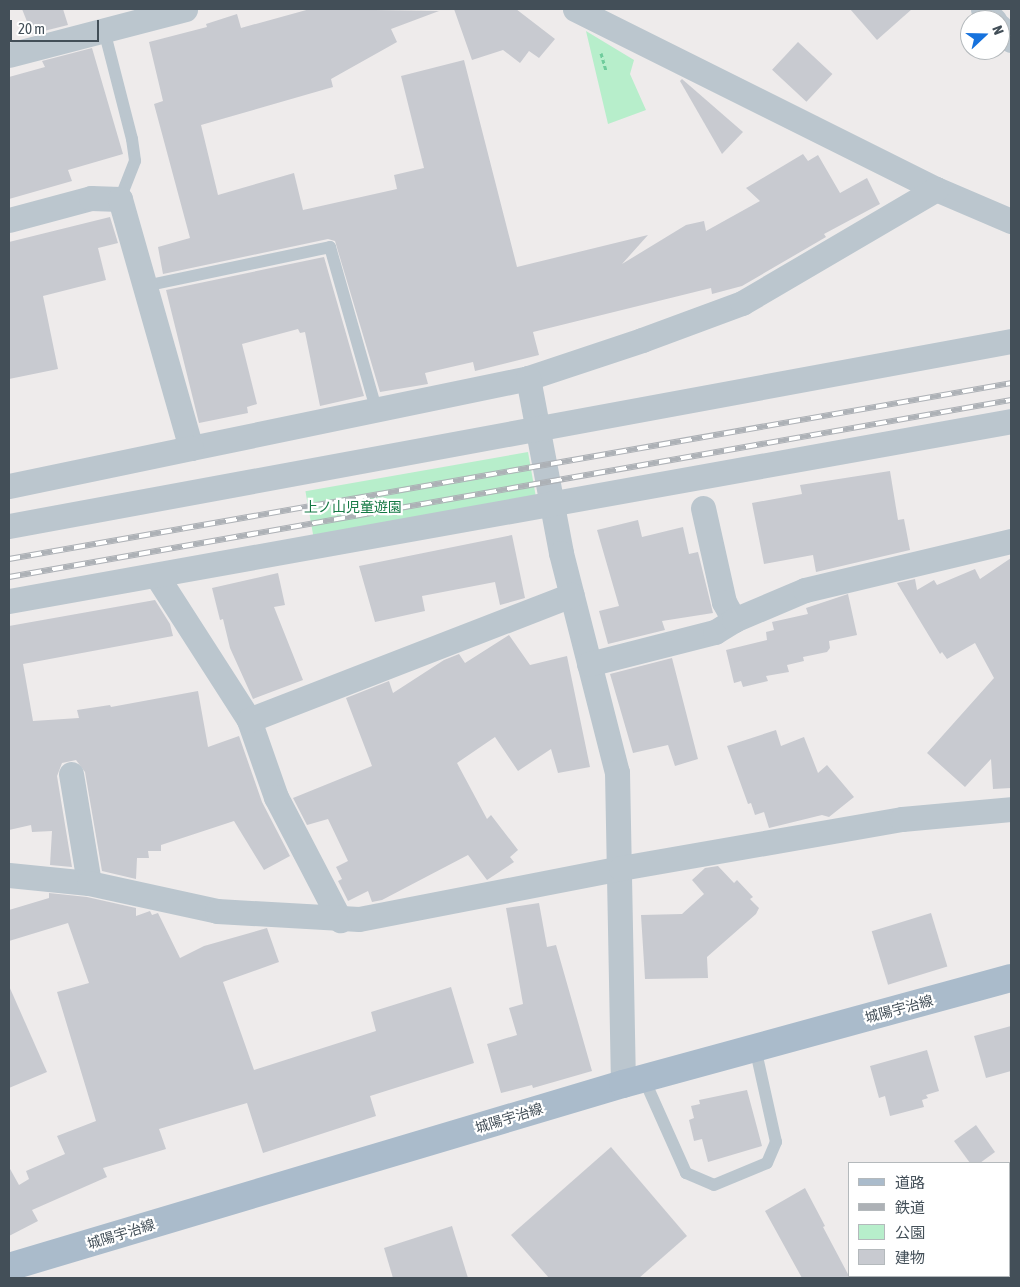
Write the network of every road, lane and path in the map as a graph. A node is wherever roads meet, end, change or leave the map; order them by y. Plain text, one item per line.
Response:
1 (184, 9) edge
2 (575, 9) edge
3 (104, 30) junction
4 (9, 55) edge
5 (936, 189) junction
6 (120, 199) junction
7 (9, 220) edge
8 (1011, 221) edge
9 (145, 286) junction
10 (1011, 341) edge
11 (528, 378) junction
12 (376, 409) junction
13 (1011, 420) edge
14 (537, 428) junction
15 (191, 448) junction
16 (9, 486) edge
17 (551, 504) junction
18 (703, 508) dead end
19 (9, 526) edge
20 (1011, 541) edge
21 (156, 575) junction
22 (572, 595) junction
23 (9, 601) edge
24 (734, 620) junction
25 (590, 664) junction
26 (249, 720) junction
27 (71, 774) dead end
28 (1011, 809) edge
29 (621, 868) junction
30 (9, 875) edge
31 (89, 883) junction
32 (340, 920) junction
33 (1011, 978) edge
34 (755, 1048) junction
35 (634, 1081) junction
36 (9, 1267) edge

1 - 3 street
2 - 5 street
3 - 4 street
3 - 6 lane
5 - 8 street
5 - 11 street
6 - 7 street
6 - 9 street
9 - 12 lane
9 - 15 street
10 - 14 street
11 - 12 street
11 - 14 street
12 - 15 street
13 - 17 street
14 - 17 street
14 - 19 street
15 - 16 street
17 - 21 street
17 - 22 street
18 - 24 street
20 - 24 street
21 - 23 street
21 - 26 street
22 - 25 street
22 - 26 street
24 - 25 street
25 - 29 street
26 - 32 street
27 - 31 street
28 - 29 street
29 - 32 street
29 - 35 street
30 - 31 street
31 - 32 street
33 - 34 main road, 城陽宇治線
34 - 35 main road, 城陽宇治線
34 - 35 lane
35 - 36 main road, 城陽宇治線

